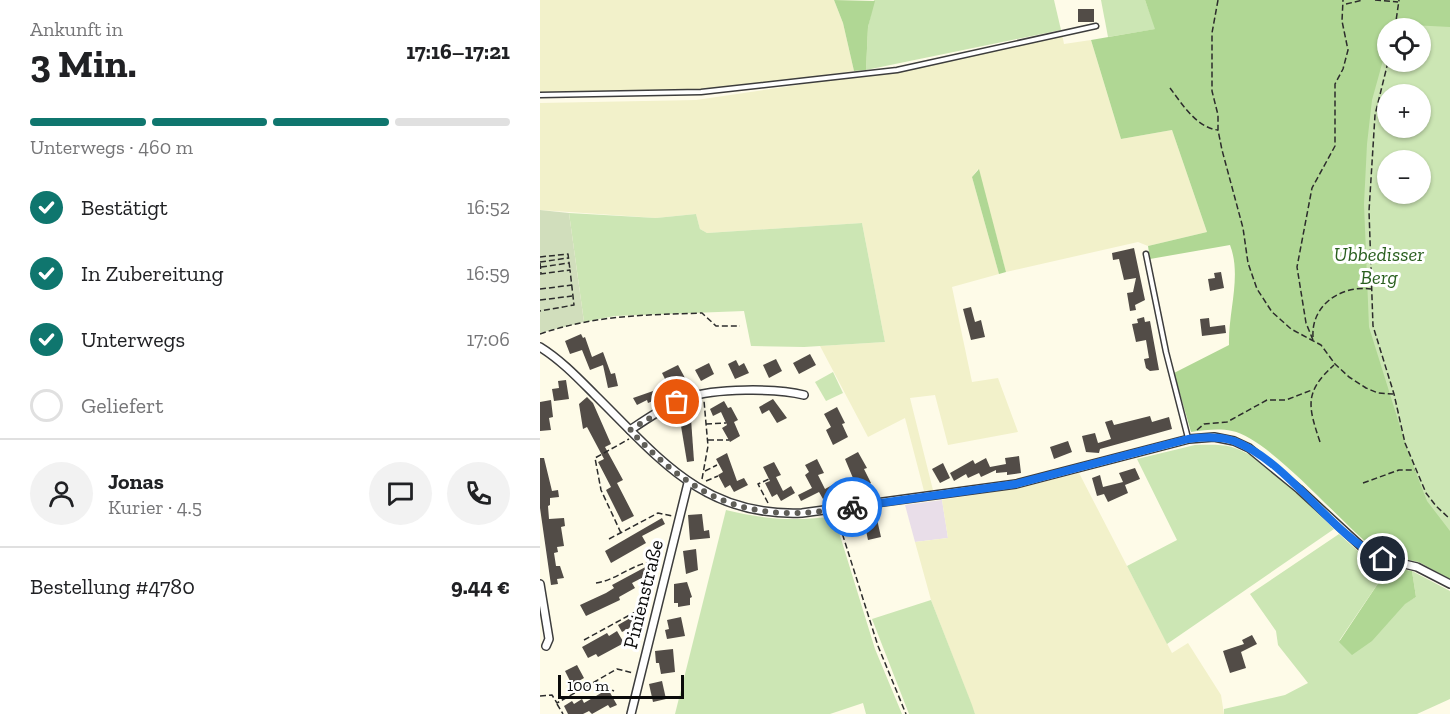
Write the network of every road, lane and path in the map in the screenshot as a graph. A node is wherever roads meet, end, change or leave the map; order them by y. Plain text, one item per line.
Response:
1 (1218, 0) edge
2 (1343, 0) edge
3 (1363, 0) edge
4 (1375, 0) edge
5 (1399, 1) edge
6 (1344, 5) junction
7 (1396, 18) edge
8 (1095, 26) dead end
9 (1386, 72) edge
10 (1170, 88) dead end
11 (540, 95) edge
12 (1218, 130) junction
13 (1146, 254) dead end
14 (540, 257) edge
15 (568, 258) junction
16 (540, 263) edge
17 (569, 263) junction
18 (541, 267) edge
19 (570, 270) junction
20 (541, 274) edge
21 (572, 285) junction
22 (540, 289) edge
23 (1371, 289) junction
24 (573, 296) junction
25 (540, 300) edge
26 (540, 311) edge
27 (740, 326) dead end
28 (540, 334) edge
29 (1314, 341) junction
30 (540, 347) edge
31 (1335, 364) junction
32 (1312, 390) junction
33 (703, 394) junction
34 (1394, 394) junction
35 (804, 395) dead end
36 (726, 423) dead end
37 (706, 424) junction
38 (1204, 424) dead end
39 (633, 433) junction
40 (1188, 439) junction
41 (708, 440) junction
42 (729, 440) dead end
43 (1320, 442) dead end
44 (717, 465) dead end
45 (1416, 470) junction
46 (704, 471) junction
47 (718, 476) dead end
48 (769, 478) dead end
49 (688, 483) junction
50 (1363, 483) dead end
51 (837, 510) junction
52 (770, 512) junction
53 (679, 518) junction
54 (1450, 519) edge
55 (621, 532) junction
56 (609, 539) dead end
57 (667, 565) junction
58 (596, 583) dead end
59 (1450, 584) edge
60 (540, 588) edge
61 (654, 616) junction
62 (584, 640) dead end
63 (546, 646) dead end
64 (640, 675) junction
65 (595, 682) junction
66 (614, 691) dead end
67 (540, 696) edge
68 (556, 703) junction
69 (563, 714) edge
70 (631, 714) edge
71 (906, 714) edge

1 - 12 path
2 - 6 path
3 - 6 path
4 - 5 path
5 - 7 path
6 - 29 path
8 - 11 lane
9 - 23 path
10 - 12 path
12 - 29 path
13 - 40 lane
14 - 15 path
15 - 16 path
15 - 17 path
16 - 18 path
17 - 18 path
17 - 19 path
18 - 20 path
19 - 20 path
19 - 21 path
21 - 22 path
21 - 24 path
23 - 29 path
23 - 34 path
24 - 25 path
24 - 26 path
27 - 28 path
29 - 31 path
30 - 39 street
31 - 32 path
31 - 34 path
32 - 38 path
32 - 43 path
33 - 35 street
33 - 37 path
33 - 39 street
34 - 45 path
36 - 37 path
37 - 41 path
39 - 49 street
39 - 55 path
40 - 51 street
40 - 59 street
41 - 42 path
41 - 46 path
44 - 46 path
45 - 50 path
45 - 54 path
46 - 47 path
48 - 52 path
49 - 52 street
49 - 53 street, Pinienstraße
51 - 52 street
51 - 71 path
53 - 55 path
53 - 57 street, Pinienstraße
55 - 56 path
57 - 58 path
57 - 61 street, Pinienstraße
60 - 63 street
61 - 62 path
61 - 64 street, Pinienstraße
64 - 65 path
64 - 70 street, Pinienstraße
65 - 66 path
65 - 68 path
67 - 68 path
68 - 69 path

